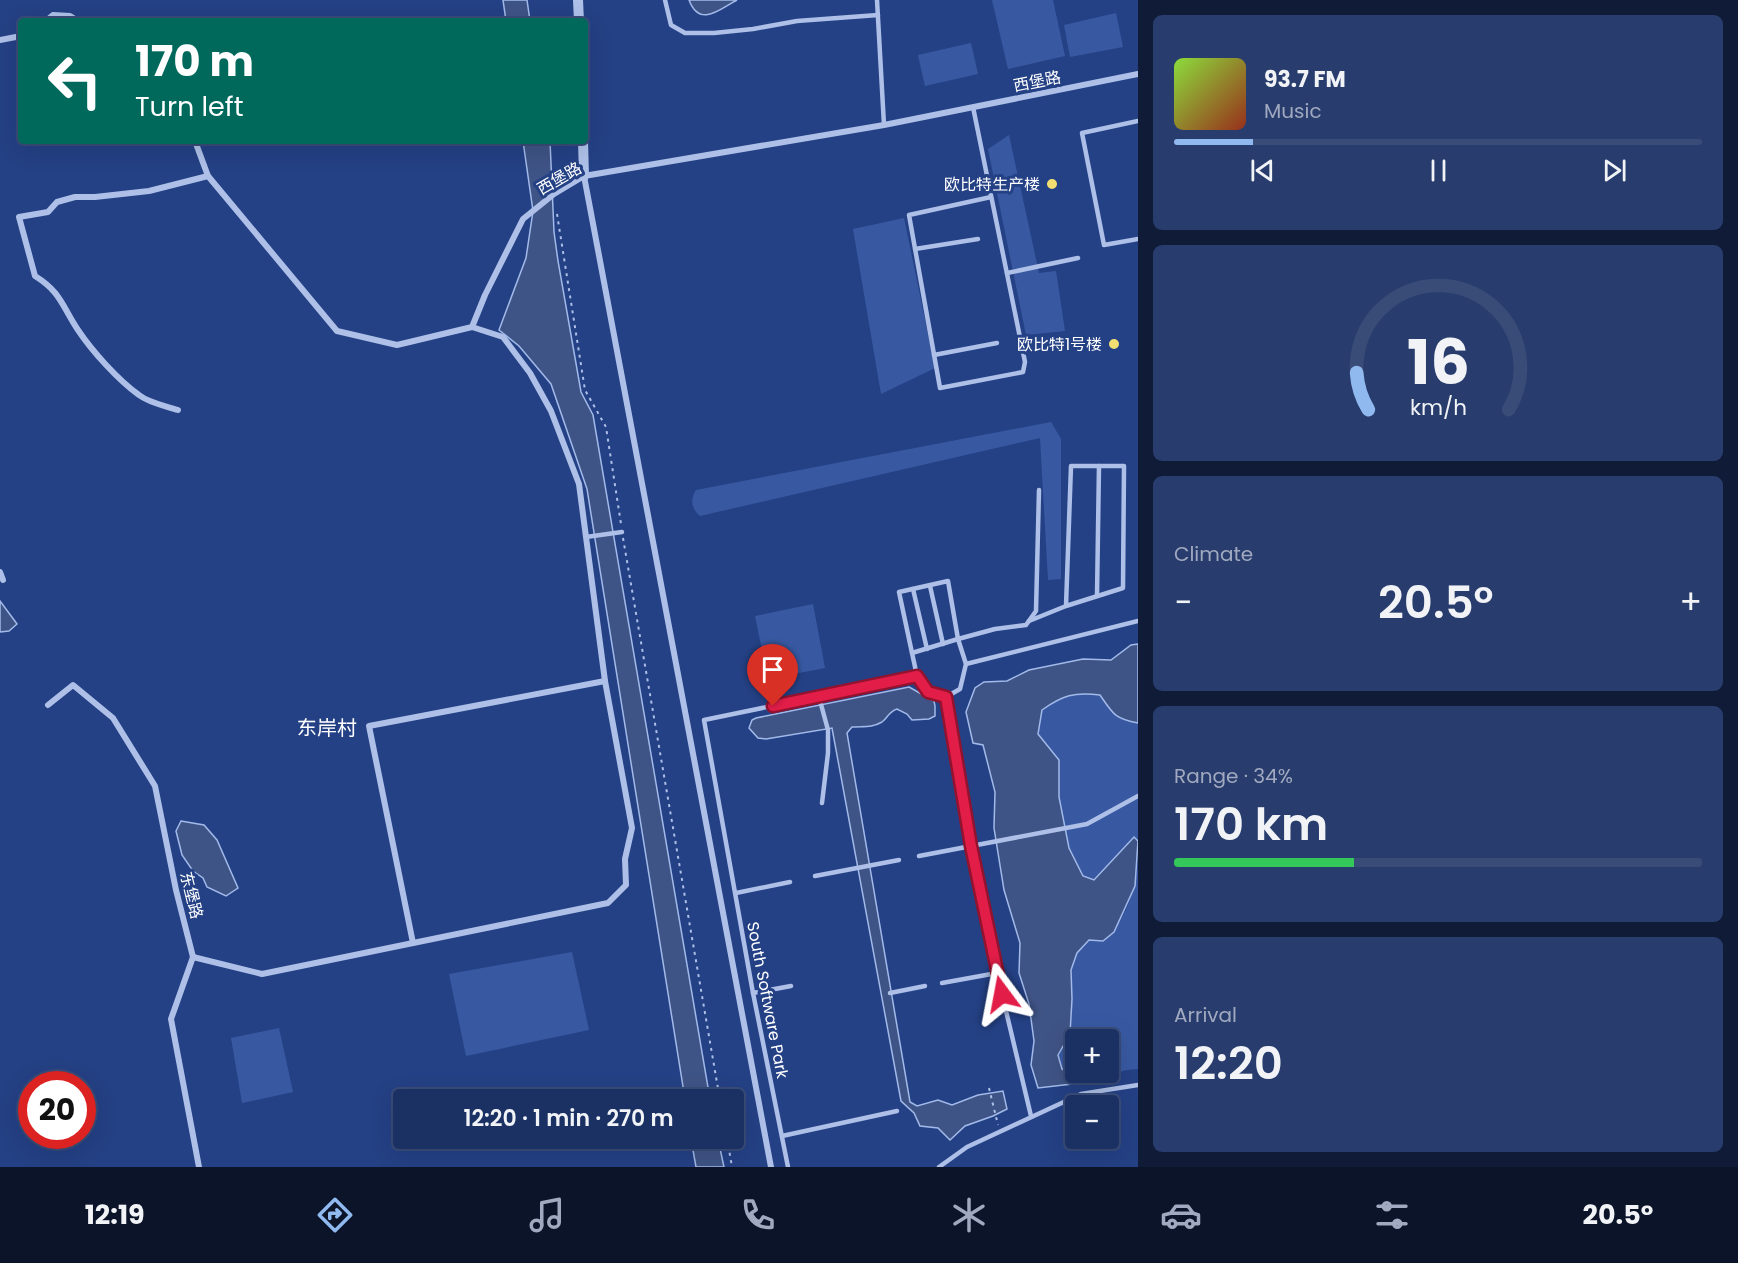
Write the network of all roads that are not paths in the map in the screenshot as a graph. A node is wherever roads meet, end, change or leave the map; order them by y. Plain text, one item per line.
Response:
1 (578, 0) edge
2 (665, 0) edge
3 (877, 0) edge
4 (878, 15) junction
5 (50, 18) edge
6 (73, 18) edge
7 (579, 18) edge
8 (18, 37) edge
9 (0, 40) edge
10 (1138, 74) edge
11 (973, 108) junction
12 (1138, 121) edge
13 (884, 125) junction
14 (196, 144) edge
15 (583, 144) edge
16 (208, 176) junction
17 (584, 176) junction
18 (991, 197) junction
19 (978, 239) dead end
20 (1138, 239) edge
21 (915, 249) junction
22 (1078, 258) dead end
23 (1006, 273) junction
24 (472, 327) junction
25 (1073, 339) dead end
26 (997, 343) dead end
27 (1022, 348) junction
28 (934, 355) junction
29 (178, 410) dead end
30 (1099, 466) junction
31 (1039, 490) dead end
32 (622, 532) road end
33 (586, 537) junction
34 (0, 572) edge
35 (3, 580) dead end
36 (930, 585) junction
37 (913, 589) junction
38 (1097, 596) junction
39 (1066, 606) junction
40 (1029, 621) junction
41 (1138, 621) edge
42 (958, 639) junction
43 (943, 644) junction
44 (927, 649) junction
45 (912, 653) junction
46 (966, 664) junction
47 (917, 676) junction
48 (605, 681) junction
49 (946, 697) junction
50 (820, 699) junction
51 (48, 705) dead end
52 (1138, 796) edge
53 (822, 803) dead end
54 (971, 846) junction
55 (919, 855) dead end
56 (899, 860) dead end
57 (816, 876) dead end
58 (790, 882) dead end
59 (736, 893) junction
60 (413, 943) junction
61 (194, 957) junction
62 (997, 973) junction
63 (942, 983) dead end
64 (791, 987) dead end
65 (925, 987) dead end
66 (753, 993) junction
67 (890, 993) dead end
68 (1138, 1085) edge
69 (897, 1111) dead end
70 (1031, 1116) junction
71 (782, 1136) junction
72 (199, 1167) edge
73 (771, 1167) edge
74 (788, 1167) edge
75 (939, 1167) edge

1 - 7 street
2 - 4 lane
3 - 4 lane
4 - 13 lane
5 - 6 street
8 - 9 street
10 - 11 street, 西堡路
11 - 13 street, 西堡路
11 - 18 lane
12 - 20 lane
13 - 17 street, 西堡路
14 - 16 street
15 - 17 street
16 - 24 street
16 - 29 street
17 - 24 street, 西堡路
17 - 73 street
18 - 21 lane
18 - 23 lane
19 - 21 lane
21 - 28 lane
22 - 23 lane
23 - 27 lane
24 - 33 street
25 - 27 lane
26 - 28 lane
27 - 28 lane
30 - 38 lane
30 - 38 lane
30 - 39 lane
31 - 40 lane
32 - 33 lane
33 - 48 street
34 - 35 street
36 - 37 lane
36 - 42 lane
36 - 43 lane
37 - 44 lane
37 - 45 lane
38 - 39 lane
39 - 40 lane
40 - 42 lane
41 - 46 lane
42 - 43 lane
42 - 46 lane
43 - 44 lane
44 - 45 lane
45 - 47 lane
46 - 49 lane
47 - 49 lane
47 - 50 lane
48 - 60 street
48 - 60 street
49 - 54 lane
50 - 53 lane
50 - 59 lane, South Software Park
51 - 61 street, 东堡路
52 - 54 lane
54 - 55 lane
54 - 62 lane
56 - 57 lane
58 - 59 lane
59 - 66 lane, South Software Park
60 - 61 street
61 - 72 street
62 - 63 lane
62 - 70 lane
64 - 66 lane
65 - 67 lane
66 - 71 lane, South Software Park
68 - 70 lane
69 - 71 lane
70 - 75 lane
71 - 74 lane, South Software Park

